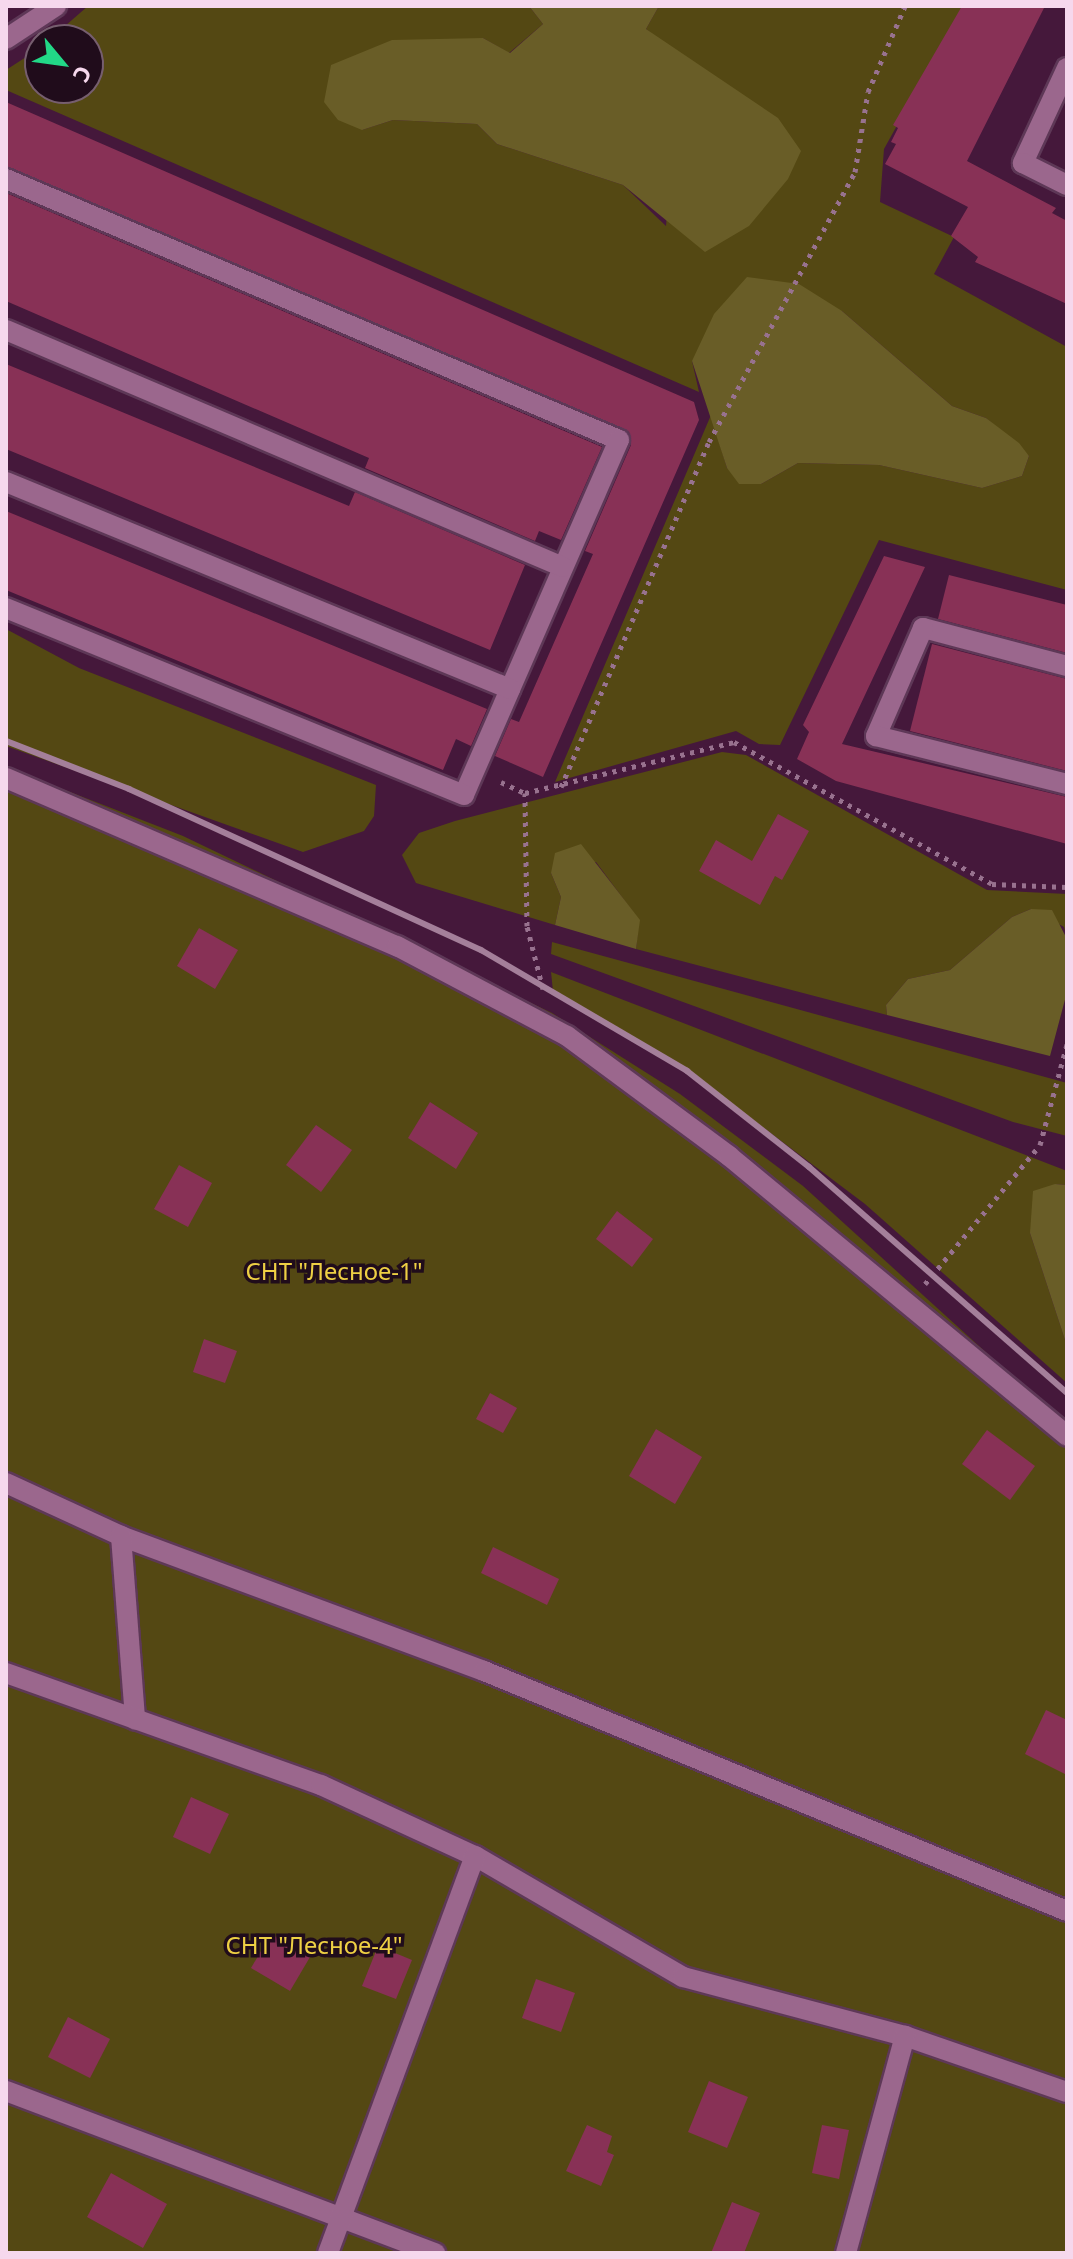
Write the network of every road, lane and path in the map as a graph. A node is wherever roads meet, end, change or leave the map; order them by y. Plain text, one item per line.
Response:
1 (56, 6) edge
2 (905, 6) edge
3 (6, 39) edge
4 (1067, 68) edge
5 (6, 179) edge
6 (1067, 185) edge
7 (6, 330) edge
8 (6, 482) edge
9 (563, 567) junction
10 (6, 608) edge
11 (1067, 666) edge
12 (510, 689) junction
13 (6, 778) edge
14 (1067, 784) edge
15 (561, 787) junction
16 (1067, 887) edge
17 (567, 1036) junction
18 (1067, 1044) edge
19 (918, 1311) junction
20 (1067, 1436) edge
21 (6, 1483) edge
22 (121, 1536) junction
23 (6, 1673) edge
24 (135, 1719) junction
25 (475, 1856) junction
26 (1067, 1911) edge
27 (905, 2036) junction
28 (6, 2091) edge
29 (1067, 2092) edge
30 (341, 2216) junction
31 (328, 2253) edge
32 (435, 2253) edge
33 (846, 2253) edge

1 - 3 street
2 - 15 path
4 - 6 street
5 - 9 street
7 - 9 street
8 - 12 street
9 - 12 street
10 - 12 street
11 - 14 street
13 - 17 street
15 - 16 path
15 - 17 path
17 - 19 street
18 - 19 path
19 - 20 street
21 - 22 street
22 - 24 street
22 - 26 street
23 - 24 street
24 - 25 street
25 - 27 street
25 - 30 street
27 - 29 street
27 - 33 street
28 - 30 street
30 - 31 street
30 - 32 street

